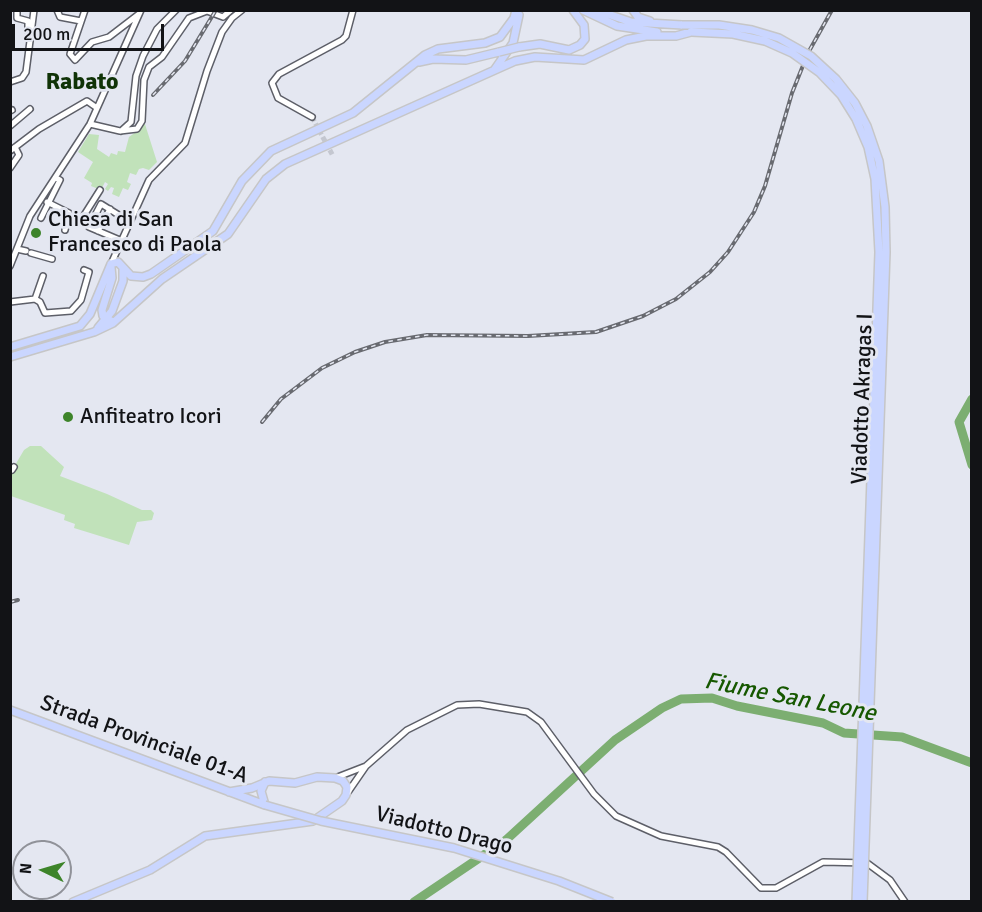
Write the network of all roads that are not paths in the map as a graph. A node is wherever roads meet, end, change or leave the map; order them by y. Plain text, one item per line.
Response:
1 (17, 10) edge
2 (34, 10) edge
3 (57, 10) edge
4 (85, 10) edge
5 (176, 10) edge
6 (231, 10) edge
7 (242, 10) edge
8 (353, 10) edge
9 (518, 10) edge
10 (573, 10) edge
11 (583, 10) edge
12 (596, 10) edge
13 (633, 10) edge
14 (140, 12) edge
15 (81, 21) junction
16 (682, 25) junction
17 (691, 32) junction
18 (31, 35) junction
19 (409, 66) junction
20 (495, 69) junction
21 (10, 82) edge
22 (96, 108) junction
23 (30, 109) dead end
24 (312, 117) tunnel mouth
25 (90, 124) junction
26 (10, 126) edge
27 (120, 131) junction
28 (13, 149) edge
29 (10, 168) edge
30 (56, 178) junction
31 (100, 190) dead end
32 (47, 202) junction
33 (110, 209) junction
34 (41, 218) dead end
35 (130, 222) junction
36 (89, 227) junction
37 (65, 230) dead end
38 (98, 231) junction
39 (122, 241) junction
40 (17, 249) junction
41 (116, 253) junction
42 (52, 259) dead end
43 (111, 264) junction
44 (10, 266) edge
45 (121, 267) junction
46 (84, 270) dead end
47 (43, 276) dead end
48 (35, 299) junction
49 (10, 302) edge
50 (111, 321) junction
51 (10, 347) edge
52 (10, 357) edge
53 (10, 710) edge
54 (366, 766) junction
55 (335, 778) junction
56 (265, 782) junction
57 (252, 788) junction
58 (261, 791) junction
59 (229, 792) junction
60 (346, 795) junction
61 (253, 800) junction
62 (265, 805) junction
63 (73, 902) edge
64 (612, 902) edge
65 (856, 902) edge
66 (863, 902) edge
67 (905, 902) edge

1 - 18 street
2 - 18 street
3 - 15 street
4 - 15 street
5 - 27 street
6 - 27 street
7 - 35 street
8 - 24 street
9 - 19 main road
9 - 20 main road
10 - 19 main road, bridge
11 - 17 main road
12 - 16 main road
13 - 16 main road
14 - 15 street
14 - 22 street
16 - 66 main road, Viadotto Akragas I, bridge
17 - 20 main road
17 - 65 main road, Viadotto Akragas I, bridge
18 - 21 street
19 - 45 main road
20 - 50 main road
22 - 25 street
22 - 28 street
23 - 26 street
25 - 27 street
25 - 30 street
28 - 29 street
30 - 32 street
30 - 40 street
31 - 36 street
32 - 34 street
32 - 37 street
33 - 35 street
33 - 36 street
33 - 38 street
35 - 39 street
36 - 38 street
38 - 39 street
39 - 41 street
40 - 42 street
40 - 44 street
41 - 43 street
41 - 45 street
43 - 45 main road
43 - 50 main road
43 - 51 main road
45 - 50 main road
46 - 48 street
47 - 48 street
48 - 49 street
50 - 52 main road
53 - 59 main road, Strada Provinciale 01-A
54 - 55 street, Strada Provinciale 01-A
54 - 60 street
54 - 67 street, Strada Provinciale 01-A
55 - 56 main road, Strada Provinciale 01-A
55 - 60 main road
56 - 57 main road
56 - 58 main road
57 - 59 main road
57 - 61 main road
58 - 61 main road
58 - 62 main road
59 - 61 main road, Strada Provinciale 01-A
60 - 63 main road
61 - 62 main road, Strada Provinciale 01-A
62 - 64 main road, Viadotto Drago, bridge

